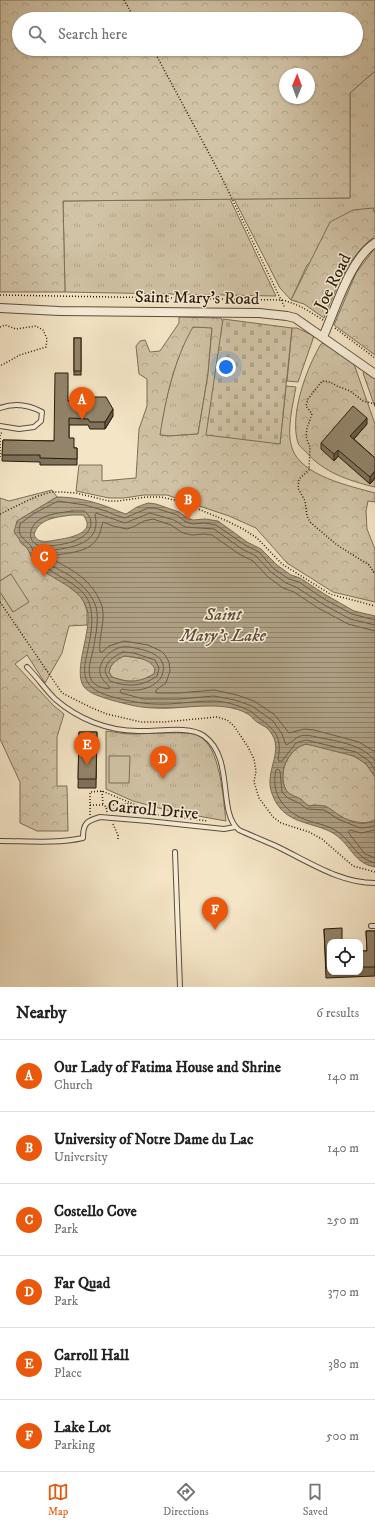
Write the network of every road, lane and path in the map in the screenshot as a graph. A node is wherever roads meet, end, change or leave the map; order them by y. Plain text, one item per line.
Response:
1 (124, 0) edge
2 (131, 12) edge
3 (157, 56) edge
4 (375, 244) edge
5 (0, 295) edge
6 (282, 300) junction
7 (0, 308) edge
8 (288, 316) junction
9 (324, 321) dead end
10 (0, 327) edge
11 (334, 328) dead end
12 (323, 337) junction
13 (375, 358) edge
14 (0, 366) edge
15 (375, 374) edge
16 (375, 404) edge
17 (0, 408) edge
18 (0, 426) edge
19 (6, 428) junction
20 (0, 457) edge
21 (0, 514) edge
22 (375, 574) edge
23 (0, 602) edge
24 (375, 606) edge
25 (27, 667) dead end
26 (102, 791) junction
27 (90, 805) junction
28 (103, 805) junction
29 (156, 814) junction
30 (90, 821) junction
31 (212, 821) dead end
32 (235, 827) junction
33 (0, 841) edge
34 (175, 852) dead end
35 (375, 872) edge
36 (375, 883) edge
37 (180, 987) edge

1 - 2 path
3 - 6 path
4 - 12 street, Joe Road
5 - 6 path
6 - 8 path
6 - 9 path
7 - 8 street, Saint Mary's Road
8 - 12 street, Saint Mary's Road
10 - 14 path
11 - 13 path
12 - 15 street, Saint Mary's Road
16 - 22 path
17 - 19 lane
18 - 19 lane
19 - 20 path
21 - 24 path
23 - 35 path
25 - 32 lane
26 - 27 path
26 - 28 path
26 - 29 path
27 - 28 path
27 - 30 path
28 - 29 path
29 - 31 path
30 - 32 lane, Carroll Drive
30 - 33 lane, Carroll Drive
32 - 36 lane
34 - 37 lane

